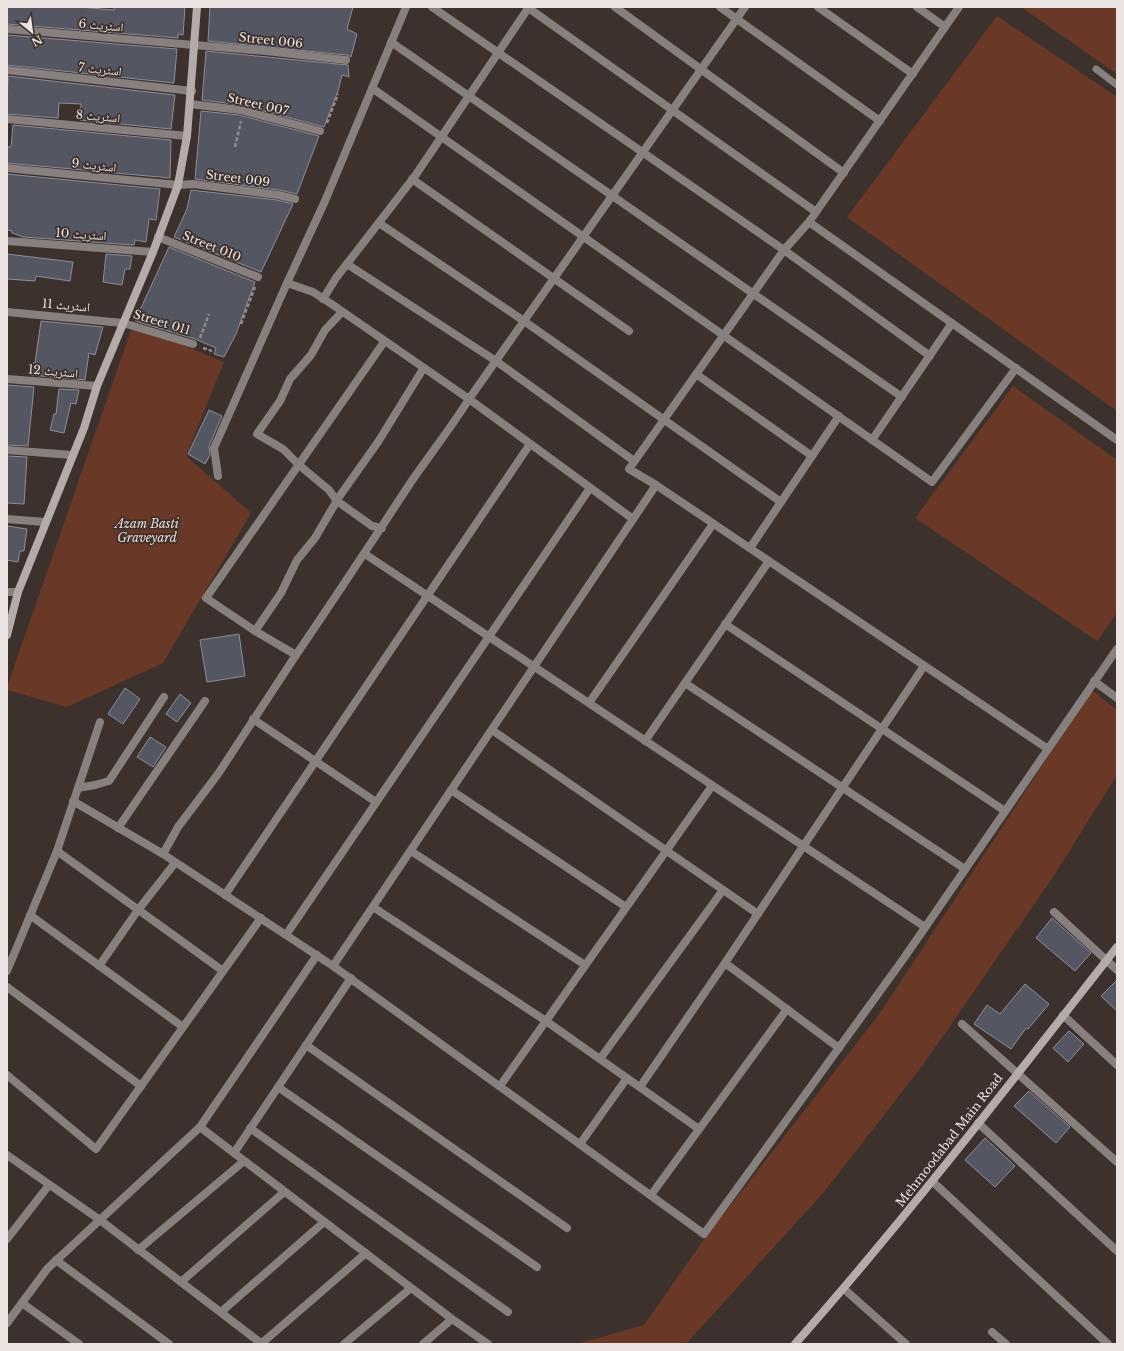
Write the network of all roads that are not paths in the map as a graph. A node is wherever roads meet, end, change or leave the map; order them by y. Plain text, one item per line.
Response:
1 (197, 7) edge
2 (406, 7) edge
3 (432, 7) edge
4 (528, 7) edge
5 (615, 7) edge
6 (720, 7) edge
7 (745, 7) edge
8 (818, 7) edge
9 (917, 7) edge
10 (960, 7) edge
11 (737, 19) junction
12 (945, 28) junction
13 (7, 29) edge
14 (392, 42) junction
15 (193, 45) junction
16 (498, 53) junction
17 (346, 60) dead end
18 (701, 69) junction
19 (1096, 69) dead end
20 (7, 70) edge
21 (913, 74) junction
22 (1117, 85) edge
23 (372, 88) junction
24 (192, 91) junction
25 (469, 96) junction
26 (190, 104) junction
27 (673, 110) junction
28 (7, 119) edge
29 (880, 121) junction
30 (320, 131) road end
31 (187, 136) junction
32 (441, 137) junction
33 (643, 152) junction
34 (7, 168) edge
35 (844, 173) junction
36 (412, 179) junction
37 (178, 185) junction
38 (612, 196) junction
39 (295, 199) dead end
40 (816, 212) junction
41 (809, 222) junction
42 (379, 223) junction
43 (158, 237) junction
44 (583, 237) junction
45 (7, 241) edge
46 (784, 250) junction
47 (153, 252) junction
48 (347, 264) junction
49 (258, 277) road end
50 (554, 278) junction
51 (286, 283) junction
52 (753, 293) junction
53 (323, 299) junction
54 (7, 312) edge
55 (342, 312) junction
56 (524, 322) junction
57 (123, 323) junction
58 (952, 323) junction
59 (629, 331) dead end
60 (723, 335) junction
61 (196, 342) road end
62 (384, 342) junction
63 (930, 356) junction
64 (496, 361) junction
65 (423, 368) junction
66 (1016, 368) junction
67 (696, 374) junction
68 (7, 379) edge
69 (97, 386) junction
70 (902, 397) junction
71 (469, 399) junction
72 (839, 416) junction
73 (664, 419) junction
74 (872, 440) junction
75 (1117, 440) edge
76 (530, 444) junction
77 (7, 450) edge
78 (72, 455) junction
79 (812, 456) junction
80 (634, 462) junction
81 (299, 465) junction
82 (218, 476) dead end
83 (656, 485) junction
84 (590, 488) junction
85 (337, 501) junction
86 (781, 502) junction
87 (7, 519) edge
88 (633, 519) junction
89 (45, 522) junction
90 (713, 524) junction
91 (382, 528) junction
92 (750, 548) junction
93 (365, 554) junction
94 (769, 561) junction
95 (7, 592) edge
96 (18, 592) junction
97 (427, 595) junction
98 (725, 624) junction
99 (254, 631) junction
100 (7, 635) edge
101 (489, 637) junction
102 (1117, 649) edge
103 (296, 655) junction
104 (924, 666) junction
105 (534, 667) junction
106 (1094, 681) junction
107 (685, 683) junction
108 (164, 697) dead end
109 (1117, 698) edge
110 (205, 701) dead end
111 (588, 703) junction
112 (253, 719) junction
113 (100, 722) dead end
114 (881, 728) junction
115 (492, 730) junction
116 (645, 741) junction
117 (1048, 749) junction
118 (316, 761) junction
119 (712, 786) junction
120 (842, 787) junction
121 (78, 788) junction
122 (451, 790) junction
123 (73, 801) junction
124 (376, 802) junction
125 (1005, 811) junction
126 (118, 828) junction
127 (803, 846) junction
128 (57, 851) junction
129 (411, 851) junction
130 (666, 851) junction
131 (163, 854) junction
132 (175, 862) junction
133 (965, 869) junction
134 (723, 890) junction
135 (225, 895) junction
136 (373, 907) junction
137 (626, 907) junction
138 (138, 910) junction
139 (1054, 912) dead end
140 (758, 914) junction
141 (30, 915) junction
142 (261, 918) junction
143 (925, 927) junction
144 (286, 935) junction
145 (1117, 947) edge
146 (317, 955) junction
147 (1106, 960) junction
148 (725, 963) junction
149 (585, 965) junction
150 (99, 966) junction
151 (333, 966) junction
152 (1117, 970) edge
153 (7, 971) edge
154 (223, 971) junction
155 (351, 978) junction
156 (7, 987) edge
157 (787, 1009) junction
158 (1063, 1015) junction
159 (546, 1021) junction
160 (962, 1024) dead end
161 (183, 1027) junction
162 (306, 1045) junction
163 (839, 1048) junction
164 (600, 1059) junction
165 (1117, 1065) edge
166 (1017, 1073) junction
167 (7, 1075) edge
168 (627, 1078) junction
169 (141, 1086) junction
170 (500, 1086) junction
171 (278, 1087) junction
172 (640, 1087) junction
173 (978, 1123) junction
174 (200, 1128) junction
175 (250, 1128) junction
176 (699, 1129) junction
177 (580, 1144) junction
178 (234, 1153) junction
179 (8, 1159) edge
180 (244, 1161) junction
181 (1117, 1162) edge
182 (933, 1182) junction
183 (49, 1185) junction
184 (284, 1192) junction
185 (651, 1195) junction
186 (100, 1220) junction
187 (324, 1222) junction
188 (567, 1228) dead end
189 (7, 1239) edge
190 (138, 1250) junction
191 (1117, 1251) edge
192 (366, 1254) junction
193 (56, 1260) junction
194 (537, 1267) dead end
195 (181, 1282) junction
196 (411, 1288) junction
197 (844, 1289) junction
198 (22, 1303) junction
199 (221, 1312) junction
200 (508, 1312) dead end
201 (452, 1319) junction
202 (7, 1323) edge
203 (992, 1332) dead end
204 (799, 1343) edge
205 (79, 1344) edge
206 (168, 1344) edge
207 (262, 1344) edge
208 (344, 1344) edge
209 (423, 1344) edge
210 (488, 1344) edge
211 (906, 1344) edge
212 (1006, 1344) edge
213 (1108, 1344) edge

1 - 15 street
2 - 14 street
3 - 16 street
4 - 16 street
4 - 27 street
5 - 18 street
6 - 11 street
7 - 11 street
8 - 21 street
9 - 12 street
10 - 12 street
11 - 18 street
11 - 29 street
12 - 21 street
13 - 15 street, اسٹریٹ 6
14 - 23 street
14 - 25 street
15 - 17 street, Street 006
15 - 24 street
16 - 25 street
16 - 33 street
18 - 27 street
18 - 35 street
19 - 22 lane
20 - 24 street, اسٹریٹ 7
21 - 29 street
23 - 32 street
23 - 51 street
24 - 26 street
25 - 32 street
25 - 38 street
26 - 30 street, Street 007
26 - 31 street
27 - 33 street
27 - 40 street
28 - 31 street, اسٹریٹ 8
29 - 35 street
31 - 37 street
32 - 36 street
32 - 44 street
33 - 38 street
33 - 46 street
34 - 37 street, اسٹریٹ 9
35 - 40 street
36 - 42 street
36 - 50 street
37 - 39 street, Street 009
37 - 43 street
38 - 44 street
38 - 52 street
40 - 41 street
41 - 46 street
41 - 58 street
42 - 48 street
42 - 56 street
43 - 47 street
43 - 49 street, Street 010
44 - 50 street
44 - 60 street
45 - 47 street, اسٹریٹ 10
46 - 52 street
46 - 63 street
47 - 57 street
48 - 53 street
48 - 64 street
50 - 56 street
50 - 59 street
51 - 53 street
51 - 82 street
52 - 60 street
52 - 70 street
53 - 55 street
54 - 57 street, اسٹریٹ 11
55 - 62 street
55 - 81 street
56 - 64 street
56 - 73 street
57 - 61 street, Street 011
57 - 69 street
58 - 63 street
58 - 66 street
60 - 67 street
60 - 72 street
62 - 65 street
62 - 81 street
63 - 70 street
64 - 71 street
64 - 80 street
65 - 71 street
65 - 85 street
66 - 74 street
66 - 75 street
67 - 73 street
67 - 79 street
68 - 69 street, اسٹریٹ 12
69 - 78 street
70 - 74 street
71 - 76 street
71 - 91 street
72 - 74 street
72 - 79 street
73 - 80 street
73 - 86 street
76 - 84 street
76 - 97 street
77 - 78 street
78 - 89 street
79 - 86 street
80 - 83 street
81 - 85 street
81 - 99 street
83 - 88 street
83 - 90 street
84 - 88 street
84 - 101 street
85 - 91 street
85 - 99 street
86 - 92 street
87 - 89 street
88 - 105 street
89 - 96 street
90 - 92 street
90 - 111 street
91 - 93 street
92 - 94 street
93 - 97 street
93 - 103 street
94 - 98 street
94 - 104 street
95 - 96 street
96 - 100 street
97 - 101 street
97 - 118 street
98 - 107 street
98 - 114 street
99 - 103 street
101 - 105 street
101 - 124 street
102 - 106 street
103 - 112 street
104 - 114 street
104 - 117 street
105 - 111 street
105 - 115 street
106 - 109 street
106 - 117 street
107 - 116 street
107 - 120 street
108 - 121 street
110 - 126 street
111 - 116 street
112 - 118 street
112 - 131 street
113 - 121 street
114 - 120 street
114 - 125 street
115 - 122 street
115 - 130 street
116 - 119 street
117 - 125 street
118 - 124 street
118 - 135 street
119 - 127 street
119 - 130 street
120 - 127 street
120 - 133 street
121 - 123 street
122 - 129 street
122 - 137 street
123 - 126 street
123 - 128 street
124 - 144 street
125 - 133 street
126 - 131 street
127 - 140 street
127 - 143 street
128 - 138 street
128 - 141 street
129 - 136 street
129 - 149 street
130 - 134 street
130 - 137 street
131 - 132 street
132 - 135 street
132 - 138 street
133 - 143 street
134 - 140 street
134 - 164 street
135 - 142 street
136 - 151 street
136 - 159 street
137 - 149 street
138 - 150 street
138 - 154 street
139 - 147 street
140 - 148 street
141 - 150 street
141 - 153 street
142 - 144 street
142 - 154 street
143 - 163 street
144 - 146 street
145 - 147 street, Mehmoodabad Main Road
146 - 151 street
146 - 174 street
147 - 152 street
147 - 158 street, Mehmoodabad Main Road
148 - 157 street
148 - 172 street
149 - 159 street
150 - 161 street
151 - 155 street
154 - 161 street
155 - 162 street
155 - 170 street
156 - 169 street
157 - 163 street
157 - 176 street
158 - 165 street
158 - 166 street, Mehmoodabad Main Road
159 - 164 street
159 - 170 street
160 - 166 street
161 - 169 street
162 - 171 street
162 - 188 street
163 - 185 street
164 - 168 street
166 - 173 street, Mehmoodabad Main Road
166 - 181 street
167 - 169 street
168 - 172 street
168 - 177 street
170 - 177 street
171 - 175 street
171 - 194 street
172 - 176 street
173 - 182 street, Mehmoodabad Main Road
173 - 191 street
174 - 178 street
174 - 186 street
175 - 178 street
175 - 200 street
176 - 185 street
177 - 185 street
178 - 180 street
179 - 183 street
180 - 184 street
180 - 190 street
182 - 197 street, Mehmoodabad Main Road
182 - 213 street
183 - 186 street
183 - 189 street
184 - 187 street
184 - 195 street
186 - 190 street
186 - 193 street
187 - 192 street
187 - 199 street
190 - 195 street
192 - 196 street
192 - 207 street
193 - 198 street
193 - 206 street
195 - 199 street
196 - 201 street
196 - 208 street
197 - 204 street, Mehmoodabad Main Road
197 - 211 street
198 - 202 street
198 - 205 street
199 - 207 street
201 - 209 street
201 - 210 street
203 - 212 street

